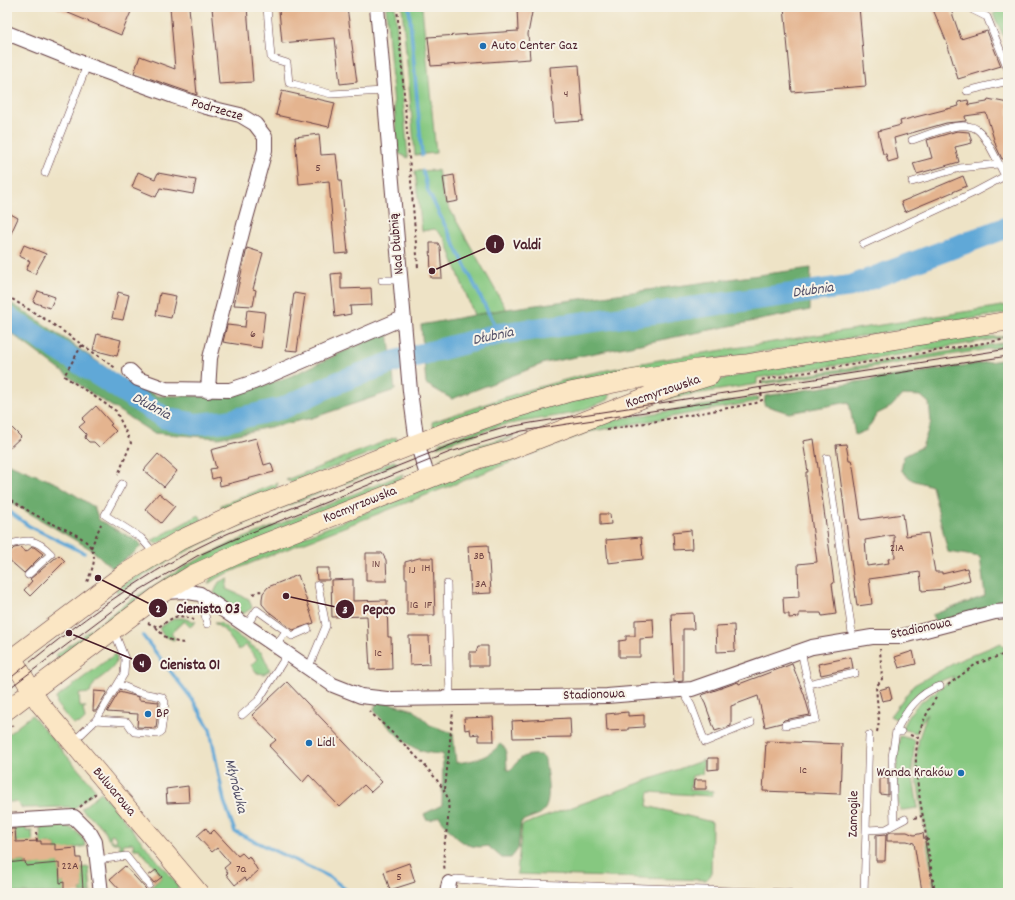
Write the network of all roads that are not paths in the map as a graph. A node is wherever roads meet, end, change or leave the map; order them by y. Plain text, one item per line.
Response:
1 (266, 7) edge
2 (377, 7) edge
3 (973, 10) dead end
4 (7, 33) edge
5 (87, 65) junction
6 (1008, 69) edge
7 (1008, 81) edge
8 (384, 91) junction
9 (966, 91) dead end
10 (912, 140) dead end
11 (998, 164) junction
12 (45, 173) dead end
13 (1006, 175) edge
14 (912, 182) dead end
15 (863, 244) dead end
16 (382, 280) dead end
17 (400, 280) junction
18 (1008, 321) edge
19 (404, 324) junction
20 (746, 364) junction
21 (130, 371) road end
22 (208, 390) junction
23 (417, 443) junction
24 (827, 458) dead end
25 (428, 478) junction
26 (122, 484) dead end
27 (7, 545) edge
28 (155, 554) junction
29 (211, 565) junction
30 (28, 575) dead end
31 (447, 584) dead end
32 (318, 585) dead end
33 (161, 594) junction
34 (200, 594) junction
35 (1008, 611) edge
36 (207, 624) dead end
37 (246, 626) junction
38 (113, 629) junction
39 (308, 629) dead end
40 (286, 632) junction
41 (853, 640) junction
42 (275, 647) junction
43 (801, 651) junction
44 (287, 655) junction
45 (9, 657) edge
46 (308, 669) junction
47 (855, 673) dead end
48 (118, 684) junction
49 (808, 684) junction
50 (942, 689) road end
51 (682, 690) junction
52 (32, 691) junction
53 (455, 699) junction
54 (7, 710) edge
55 (242, 715) dead end
56 (96, 720) junction
57 (751, 723) dead end
58 (785, 725) dead end
59 (869, 735) road end
60 (72, 742) junction
61 (905, 819) dead end
62 (7, 821) edge
63 (894, 824) junction
64 (867, 830) junction
65 (98, 860) junction
66 (149, 885) dead end
67 (448, 888) edge
68 (101, 893) edge
69 (198, 893) edge
70 (789, 893) edge
71 (864, 893) edge

1 - 8 lane
2 - 8 street, Nad Dłubnią
3 - 6 lane
4 - 5 street, Podrzecze
5 - 12 lane
5 - 22 street, Podrzecze
7 - 9 lane
8 - 17 street, Nad Dłubnią
10 - 11 lane
11 - 13 lane
11 - 14 lane
13 - 15 lane
16 - 17 lane
17 - 19 street, Nad Dłubnią
18 - 20 main road, Kocmyrzowska
19 - 22 street
19 - 23 street, Nad Dłubnią
20 - 23 main road, Kocmyrzowska
20 - 25 main road, Kocmyrzowska
21 - 22 street
23 - 25 street, Nad Dłubnią
23 - 28 main road, Kocmyrzowska
24 - 41 lane
25 - 29 main road, Kocmyrzowska
26 - 28 lane
27 - 30 lane
28 - 45 main road, Kocmyrzowska
29 - 33 main road, Kocmyrzowska
29 - 34 street
31 - 53 lane
32 - 46 lane
33 - 34 street, Stadionowa
33 - 38 main road, Kocmyrzowska
34 - 36 lane
34 - 37 street, Stadionowa
35 - 41 street, Stadionowa
37 - 40 lane
37 - 42 street, Stadionowa
38 - 48 lane
38 - 52 main road, Kocmyrzowska
39 - 40 lane
40 - 42 lane
41 - 43 street, Stadionowa
42 - 44 street, Stadionowa
43 - 49 lane
43 - 51 street, Stadionowa
44 - 46 street, Stadionowa
44 - 55 lane
45 - 52 main road, Bulwarowa
46 - 53 street, Stadionowa
47 - 49 lane
48 - 56 lane
48 - 56 lane
49 - 58 lane
50 - 63 lane
51 - 53 street, Stadionowa
51 - 57 lane
52 - 54 main road, Kocmyrzowska
52 - 60 main road, Bulwarowa
56 - 60 lane
59 - 64 lane, Zamogile
60 - 69 main road, Bulwarowa
61 - 63 lane
62 - 65 street
63 - 64 lane
64 - 71 lane, Zamogile
65 - 66 lane
65 - 68 street
67 - 70 lane

